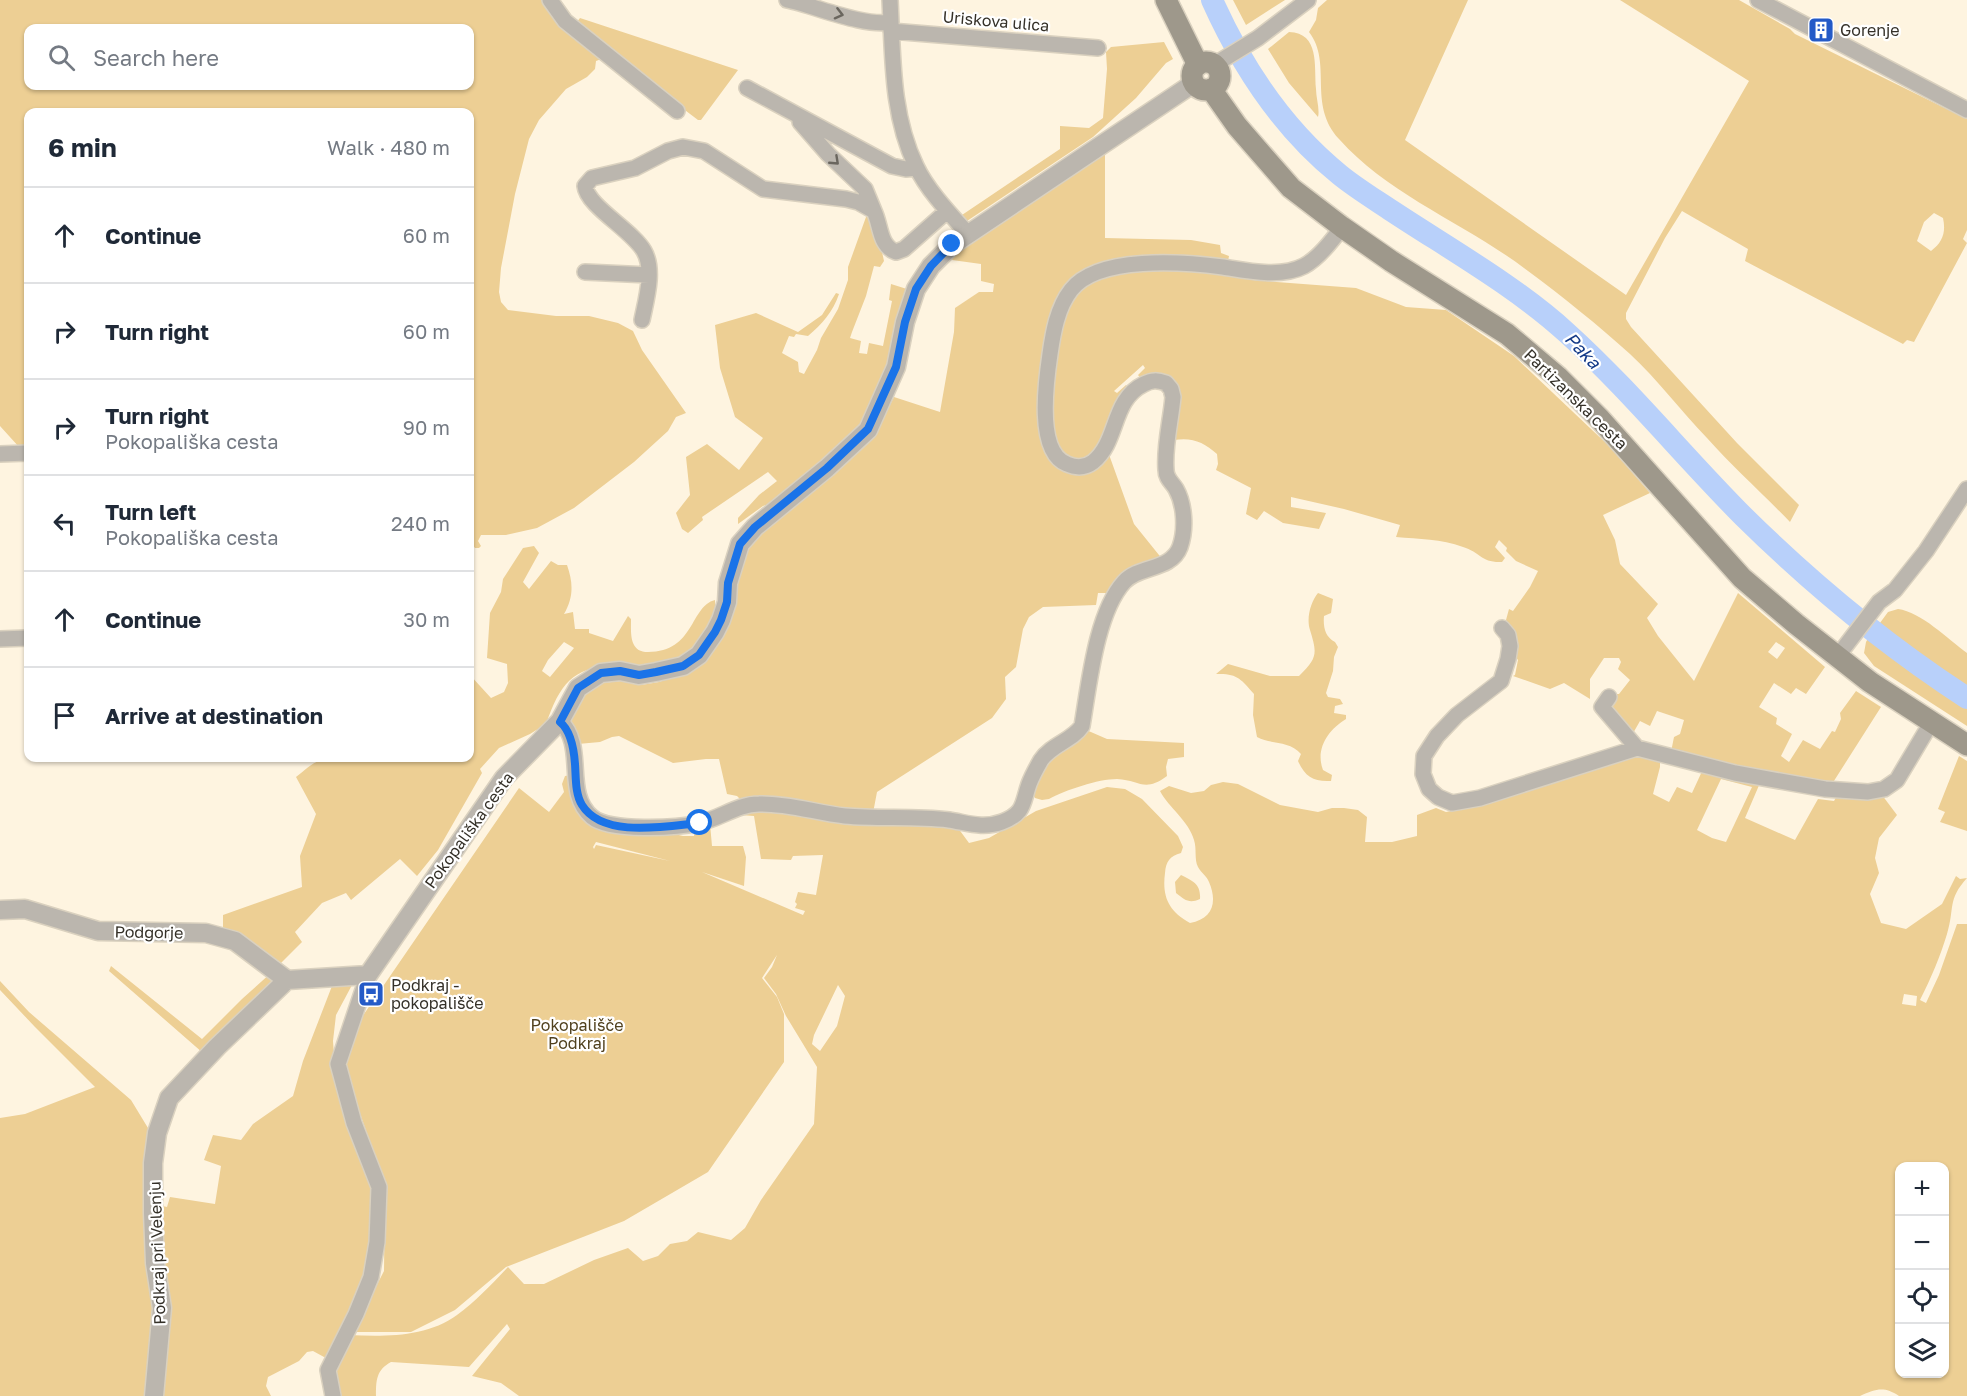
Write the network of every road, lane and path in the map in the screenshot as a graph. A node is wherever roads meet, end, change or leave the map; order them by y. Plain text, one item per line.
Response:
1 (550, 0) edge
2 (787, 0) edge
3 (890, 0) edge
4 (1166, 0) edge
5 (1308, 0) edge
6 (1758, 0) edge
7 (891, 27) junction
8 (1098, 48) dead end
9 (1209, 72) junction
10 (747, 88) dead end
11 (1967, 110) edge
12 (677, 111) dead end
13 (797, 117) junction
14 (917, 168) junction
15 (874, 211) junction
16 (947, 211) junction
17 (1342, 227) junction
18 (969, 235) junction
19 (585, 272) dead end
20 (649, 275) junction
21 (642, 320) dead end
22 (24, 453) edge
23 (0, 454) edge
24 (1967, 489) edge
25 (1502, 628) dead end
26 (24, 638) edge
27 (0, 639) edge
28 (1837, 657) junction
29 (1609, 697) dead end
30 (560, 722) junction
31 (1931, 723) junction
32 (1967, 744) edge
33 (1637, 748) junction
34 (0, 910) edge
35 (368, 975) junction
36 (287, 980) junction
37 (153, 1396) edge
38 (333, 1396) edge

1 - 12 street
2 -> 7 street, Uriskova ulica
3 - 7 street
4 - 9 main road, Partizanska cesta
5 - 9 street
6 - 11 street
7 - 8 street, Uriskova ulica
7 - 14 street
9 - 17 main road, Partizanska cesta
9 - 18 street, Pokopališka cesta
10 - 13 street
13 - 14 street
13 -> 15 street
14 - 16 street
15 - 16 street
15 - 20 street
16 - 18 street
17 - 28 main road, Partizanska cesta
17 - 30 street
18 - 30 street, Pokopališka cesta
19 - 20 street
20 - 21 street
22 - 23 street
24 - 28 street
25 - 33 street
26 - 27 street
28 - 31 main road, Partizanska cesta
29 - 33 street
30 - 35 street, Pokopališka cesta
31 - 32 main road, Partizanska cesta
31 - 33 street
34 - 36 street, Podgorje
35 - 36 street
35 - 38 street
36 - 37 street, Podkraj pri Velenju

